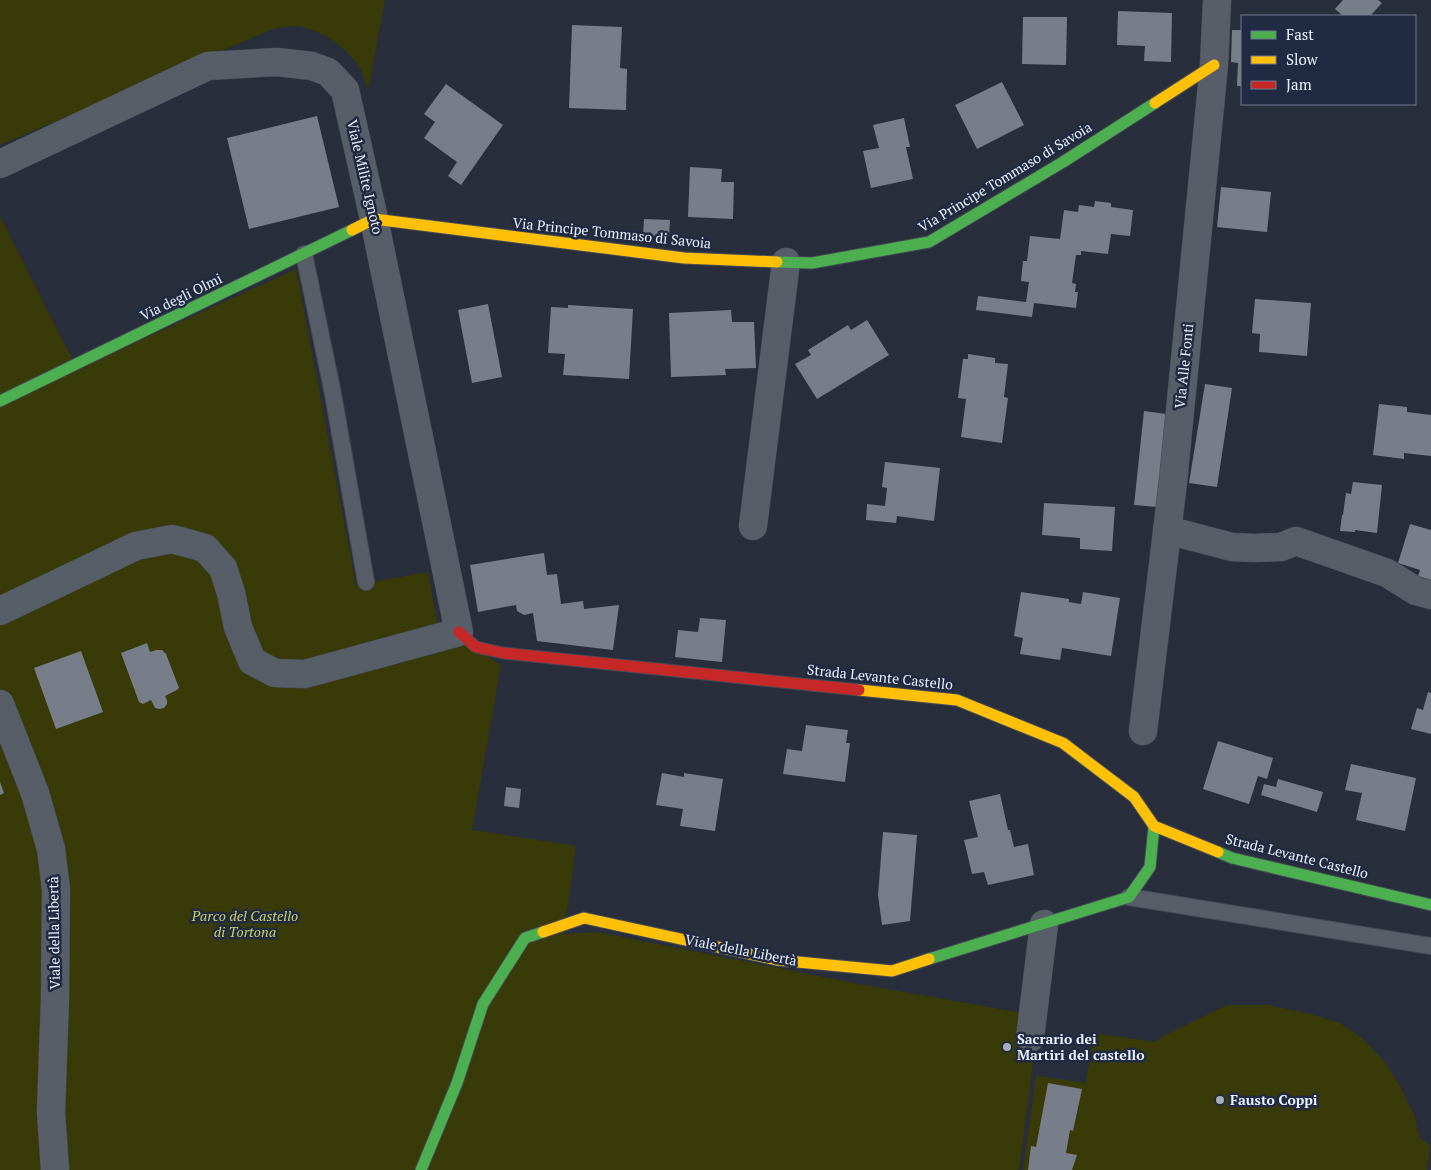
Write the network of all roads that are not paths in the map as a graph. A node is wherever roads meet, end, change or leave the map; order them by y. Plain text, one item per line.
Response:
1 (1217, 0) edge
2 (1214, 66) junction
3 (0, 164) edge
4 (374, 219) junction
5 (304, 254) junction
6 (786, 262) junction
7 (0, 401) edge
8 (753, 526) dead end
9 (1167, 530) junction
10 (366, 582) dead end
11 (1431, 595) edge
12 (0, 612) edge
13 (459, 632) junction
14 (0, 704) edge
15 (1143, 731) dead end
16 (1154, 826) junction
17 (1129, 897) junction
18 (1431, 905) edge
19 (1044, 924) junction
20 (1431, 946) edge
21 (1030, 1038) dead end
22 (55, 1170) edge
23 (421, 1170) edge

1 - 2 street, Via Alle Fonti
2 - 6 street, Via Principe Tommaso di Savoia
2 - 9 street, Via Alle Fonti
3 - 4 street, Viale Milite Ignoto
4 - 5 street, Via degli Olmi
4 - 6 street, Via Principe Tommaso di Savoia
4 - 13 street, Viale Milite Ignoto
5 - 7 street, Via degli Olmi
5 - 10 lane
6 - 8 street
9 - 11 street
9 - 15 street, Via Alle Fonti
12 - 13 street
13 - 16 street, Strada Levante Castello
14 - 22 street, Viale della Libertà
16 - 17 street
16 - 18 street, Strada Levante Castello
17 - 19 street, Viale della Libertà
17 - 20 lane
19 - 21 street
19 - 23 street, Viale della Libertà

